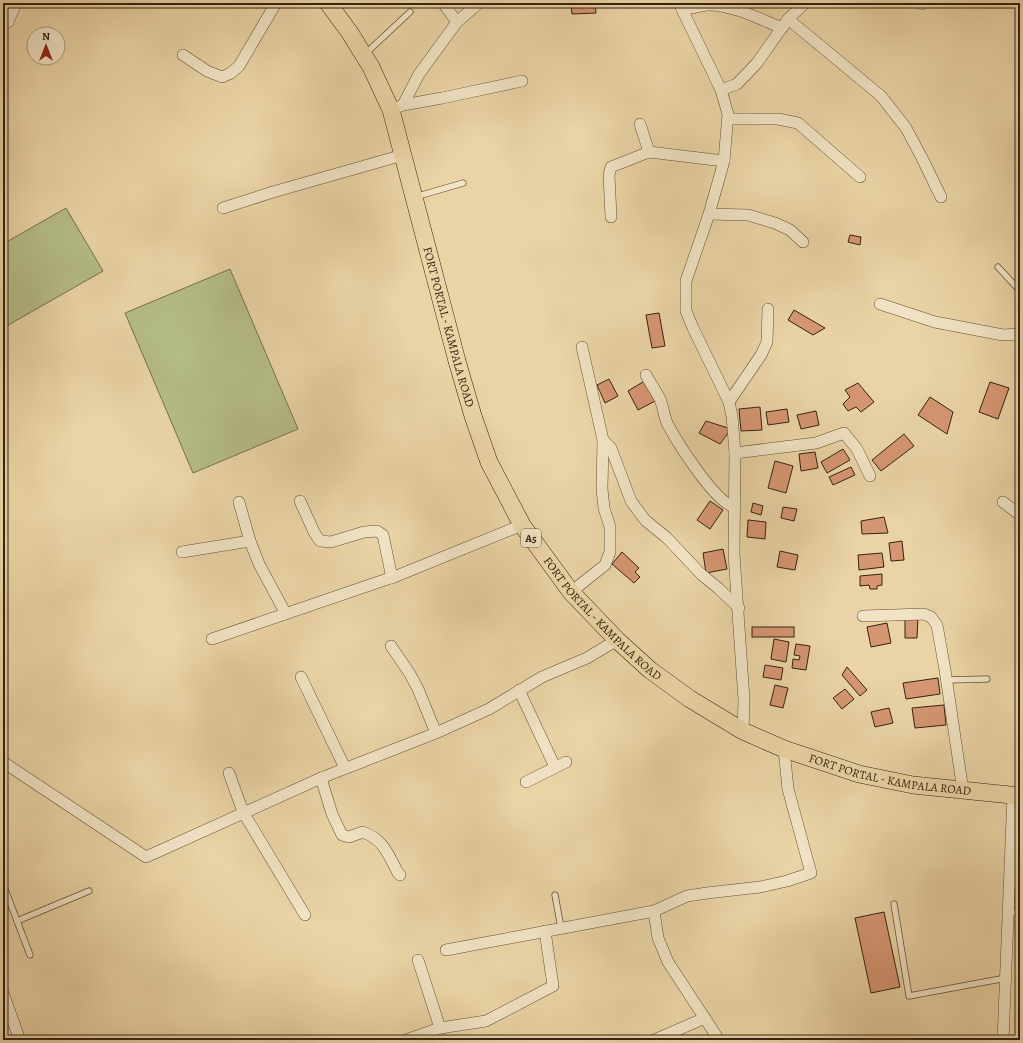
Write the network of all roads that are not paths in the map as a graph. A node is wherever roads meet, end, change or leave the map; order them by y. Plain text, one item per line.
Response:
1 (16, 3) edge
2 (276, 3) edge
3 (443, 3) edge
4 (479, 3) edge
5 (805, 3) edge
6 (332, 4) edge
7 (681, 6) edge
8 (410, 12) dead end
9 (8, 22) dead end
10 (458, 22) junction
11 (785, 24) junction
12 (183, 55) dead end
13 (364, 55) junction
14 (522, 81) dead end
15 (721, 90) junction
16 (397, 108) junction
17 (728, 119) junction
18 (640, 124) dead end
19 (649, 152) junction
20 (403, 155) junction
21 (724, 161) junction
22 (860, 177) dead end
23 (463, 183) dead end
24 (415, 197) junction
25 (941, 197) dead end
26 (223, 208) dead end
27 (710, 214) junction
28 (611, 217) dead end
29 (803, 242) dead end
30 (998, 267) dead end
31 (1020, 291) edge
32 (880, 304) dead end
33 (768, 309) dead end
34 (1020, 334) edge
35 (582, 347) dead end
36 (646, 375) dead end
37 (729, 402) junction
38 (603, 440) junction
39 (735, 453) junction
40 (870, 476) dead end
41 (300, 500) dead end
42 (239, 502) dead end
43 (1003, 502) dead end
44 (734, 507) junction
45 (1020, 515) edge
46 (522, 525) junction
47 (250, 542) junction
48 (182, 552) dead end
49 (392, 578) junction
50 (571, 592) junction
51 (739, 608) junction
52 (286, 614) junction
53 (863, 616) dead end
54 (212, 639) dead end
55 (617, 640) junction
56 (391, 646) dead end
57 (301, 677) dead end
58 (987, 679) dead end
59 (947, 680) junction
60 (520, 690) junction
61 (743, 731) junction
62 (436, 733) junction
63 (784, 749) junction
64 (3, 762) edge
65 (566, 762) dead end
66 (555, 767) junction
67 (345, 768) junction
68 (229, 773) dead end
69 (321, 778) junction
70 (526, 782) dead end
71 (963, 791) junction
72 (1017, 796) edge
73 (243, 812) junction
74 (400, 875) dead end
75 (3, 884) edge
76 (89, 891) dead end
77 (555, 895) dead end
78 (894, 904) dead end
79 (654, 911) junction
80 (1008, 912) junction
81 (1020, 913) edge
82 (305, 915) dead end
83 (17, 921) junction
84 (561, 928) junction
85 (545, 932) junction
86 (446, 950) dead end
87 (30, 955) dead end
88 (418, 960) dead end
89 (1006, 978) junction
90 (3, 993) edge
91 (705, 1018) junction
92 (440, 1028) junction
93 (20, 1040) edge
94 (406, 1040) edge
95 (654, 1040) edge
96 (719, 1040) edge
97 (1003, 1040) edge

1 - 9 street
2 - 12 street
3 - 10 street
4 - 10 street
5 - 11 street
6 - 13 main road, FORT PORTAL - KAMPALA ROAD / A5
7 - 11 street
7 - 15 street
8 - 13 lane
10 - 16 street
11 - 15 street
11 - 25 street
13 - 16 main road, FORT PORTAL - KAMPALA ROAD / A5
14 - 16 street
15 - 17 street
16 - 20 main road, FORT PORTAL - KAMPALA ROAD / A5
17 - 21 street
17 - 22 street
18 - 19 street
19 - 21 street
19 - 28 street
20 - 24 main road, FORT PORTAL - KAMPALA ROAD / A5
20 - 26 street
21 - 27 street
23 - 24 lane
24 - 46 main road, FORT PORTAL - KAMPALA ROAD / A5
27 - 29 street
27 - 37 street
30 - 31 lane
32 - 34 street
33 - 37 street
35 - 38 street
36 - 44 street
37 - 39 street
38 - 50 street
38 - 51 street
39 - 40 street
39 - 44 street
41 - 49 street
42 - 47 street
43 - 45 street
44 - 51 street
46 - 49 street
46 - 50 main road, FORT PORTAL - KAMPALA ROAD / A5
47 - 48 street
47 - 52 street
49 - 52 street
50 - 55 main road, FORT PORTAL - KAMPALA ROAD / A5
51 - 61 street
52 - 54 street
53 - 59 street
55 - 60 street
55 - 61 main road, FORT PORTAL - KAMPALA ROAD / A5
56 - 62 street
57 - 67 street
58 - 59 lane
59 - 71 street
60 - 62 street
60 - 66 street
61 - 63 main road, FORT PORTAL - KAMPALA ROAD / A5
62 - 67 street
63 - 71 main road, FORT PORTAL - KAMPALA ROAD / A5
63 - 79 street
64 - 73 street
65 - 66 street
66 - 70 street
67 - 69 street
68 - 73 street
69 - 73 street
69 - 74 street
71 - 72 main road, FORT PORTAL - KAMPALA ROAD / A5
72 - 80 street
73 - 82 street
75 - 83 lane
76 - 83 lane
77 - 84 lane
78 - 89 lane
79 - 84 street
79 - 91 street
80 - 81 lane
80 - 89 street
83 - 87 lane
84 - 85 street
85 - 86 street
85 - 92 street
88 - 92 street
89 - 97 street
90 - 93 street
91 - 95 street
91 - 96 street
92 - 94 street

